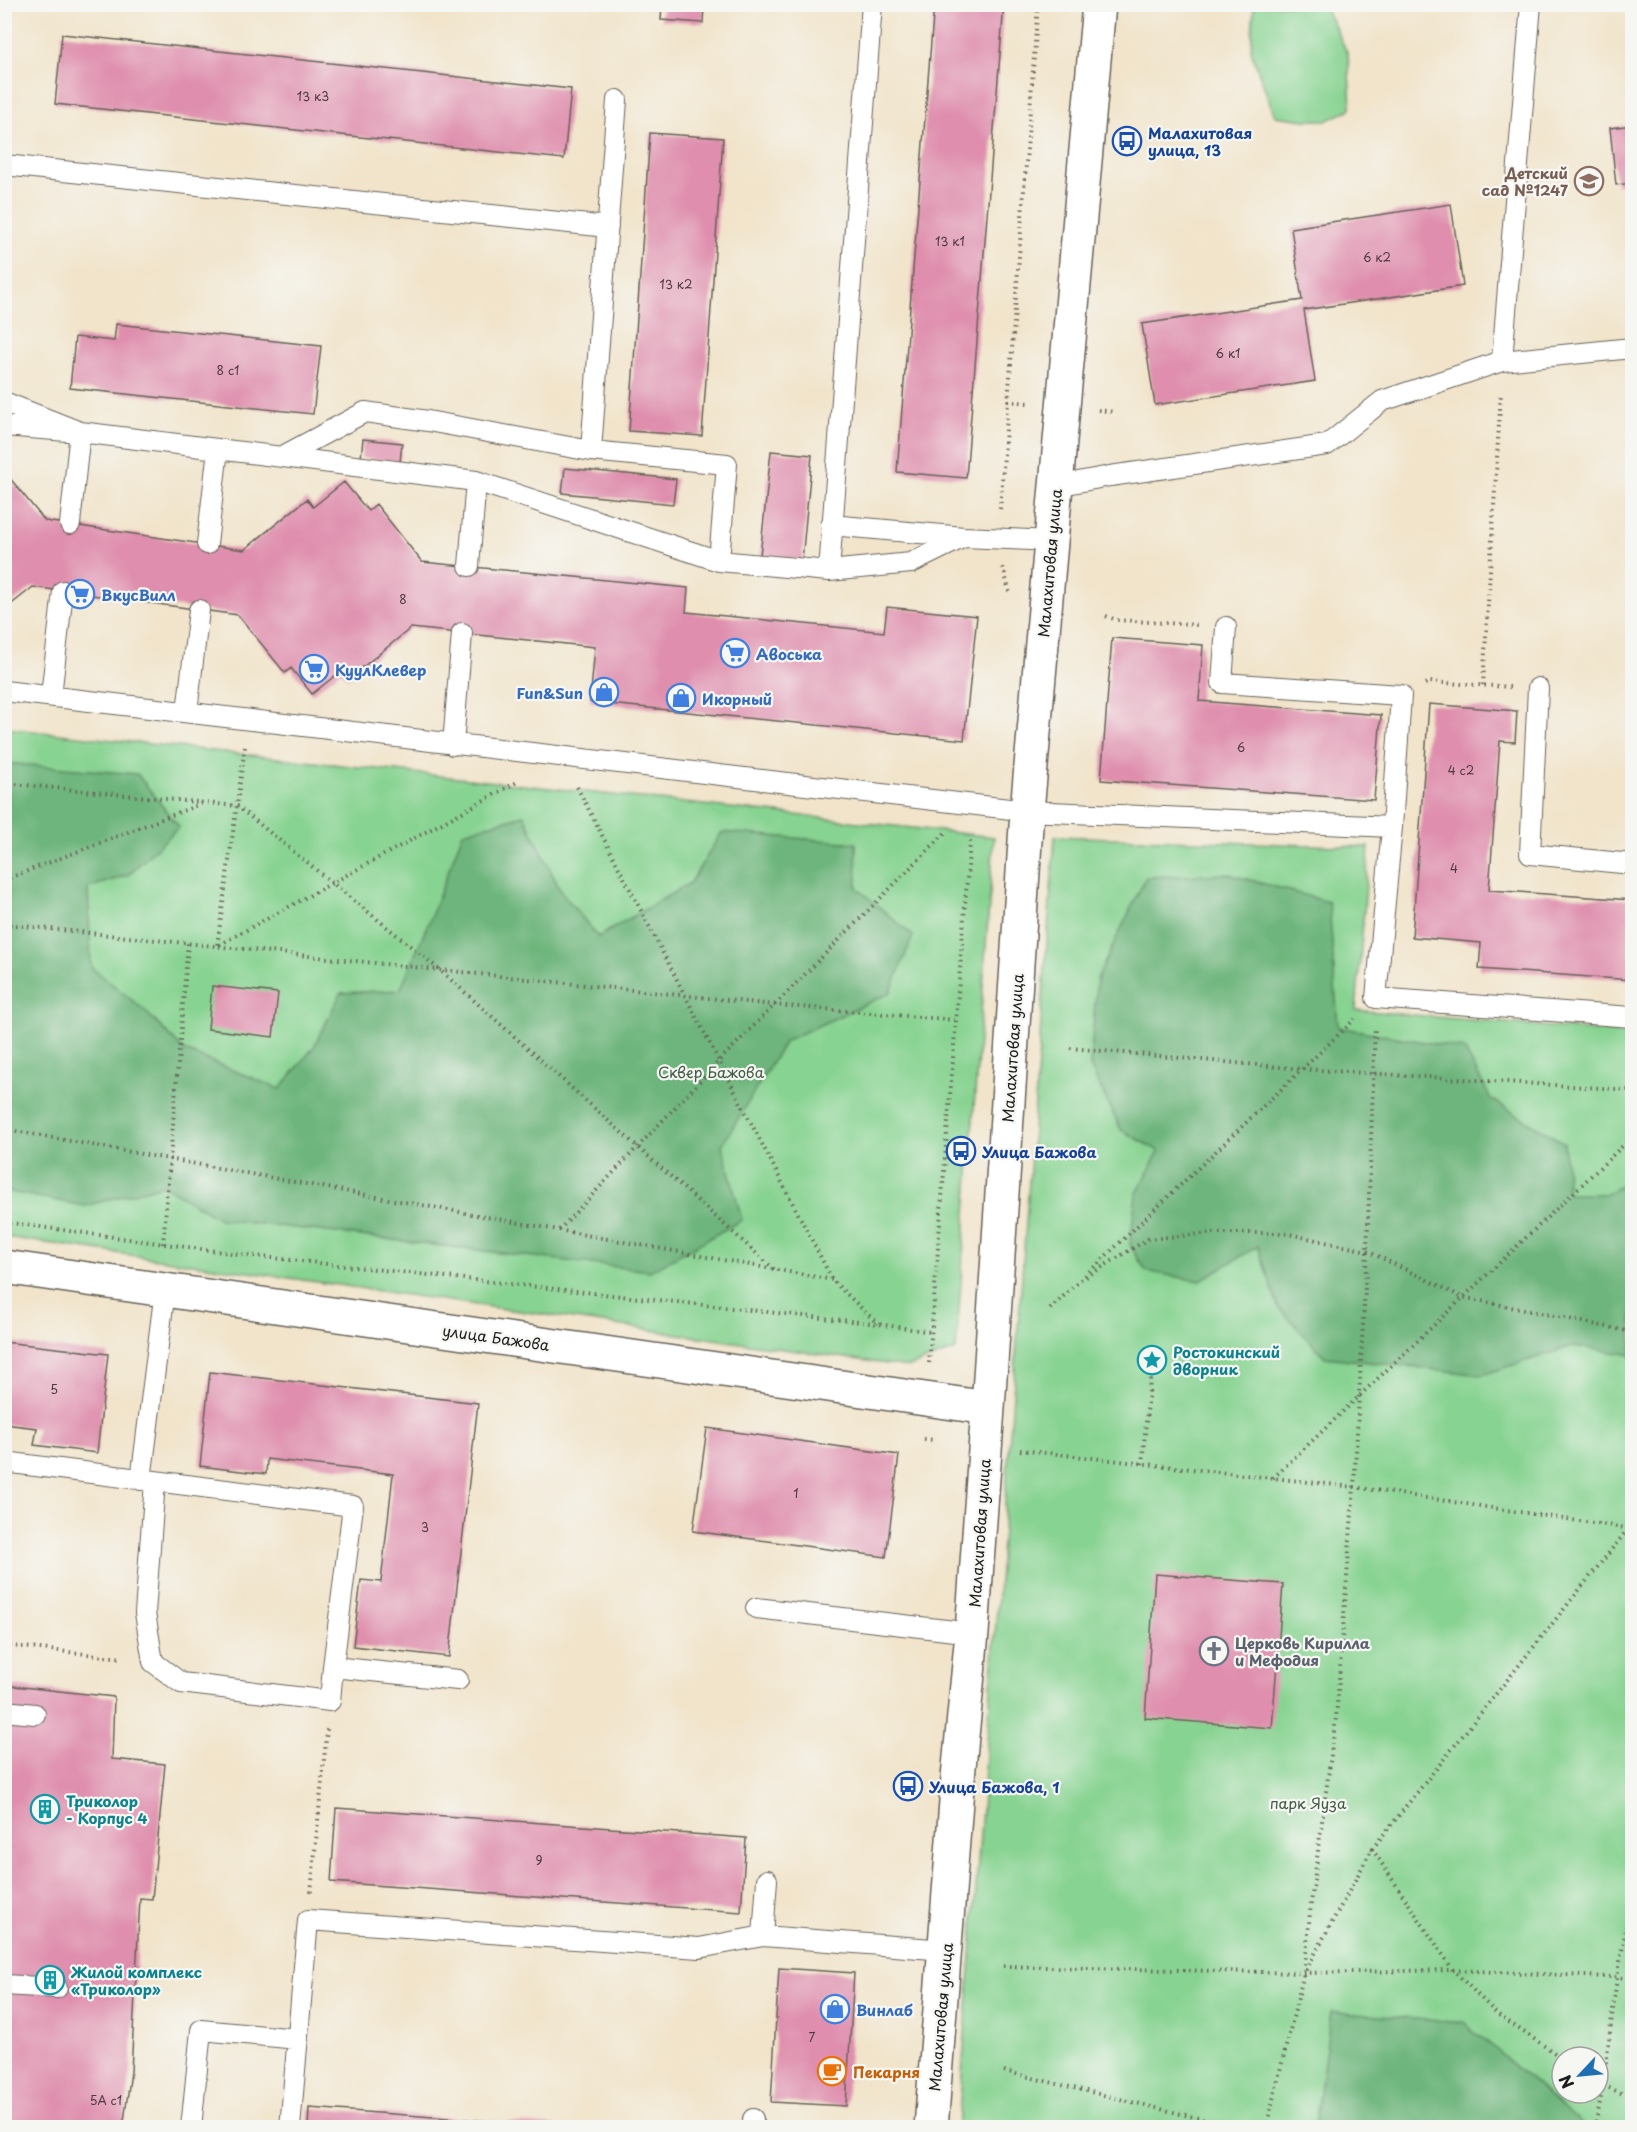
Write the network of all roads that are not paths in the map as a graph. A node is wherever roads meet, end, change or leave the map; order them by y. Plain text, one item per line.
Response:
1 (872, 4) edge
2 (1099, 4) edge
3 (1531, 4) edge
4 (617, 100) dead end
5 (4, 165) edge
6 (608, 227) junction
7 (1632, 348) edge
8 (1502, 361) junction
9 (4, 402) edge
10 (4, 426) edge
11 (80, 432) junction
12 (218, 449) junction
13 (591, 451) junction
14 (283, 456) junction
15 (476, 481) junction
16 (1056, 486) junction
17 (70, 524) dead end
18 (831, 525) junction
19 (964, 537) junction
20 (1051, 541) junction
21 (207, 544) dead end
22 (719, 561) junction
23 (469, 566) dead end
24 (829, 571) junction
25 (63, 591) dead end
26 (199, 610) dead end
27 (1226, 627) road end
28 (462, 633) dead end
29 (1538, 688) road end
30 (4, 691) edge
31 (51, 696) junction
32 (187, 712) junction
33 (453, 745) junction
34 (1027, 811) junction
35 (1392, 827) junction
36 (1632, 864) edge
37 (1632, 1017) edge
38 (4, 1267) edge
39 (165, 1290) junction
40 (988, 1408) junction
41 (4, 1462) edge
42 (148, 1481) junction
43 (756, 1608) dead end
44 (972, 1633) junction
45 (333, 1667) junction
46 (458, 1680) dead end
47 (4, 1711) edge
48 (34, 1714) dead end
49 (767, 1880) dead end
50 (763, 1936) junction
51 (946, 1950) junction
52 (4, 1985) edge
53 (57, 1988) dead end
54 (298, 2039) junction
55 (191, 2127) edge
56 (290, 2127) edge
57 (931, 2127) edge

1 - 18 lane
2 - 16 street, Малахитовая улица
3 - 8 lane
4 - 6 lane
5 - 6 lane
6 - 13 lane
7 - 8 lane
8 - 16 lane
9 - 11 lane
10 - 11 lane
11 - 12 lane
11 - 17 lane
12 - 14 lane
12 - 21 lane
13 - 14 lane
13 - 22 lane
14 - 15 lane
15 - 22 lane
15 - 23 lane
16 - 20 street, Малахитовая улица
18 - 19 lane
18 - 24 lane
19 - 20 lane
19 - 24 lane
20 - 34 street, Малахитовая улица
22 - 24 lane
25 - 31 lane
26 - 32 lane
27 - 35 lane
28 - 33 lane
29 - 36 lane
30 - 31 lane
31 - 32 lane
32 - 33 lane
33 - 34 lane
34 - 35 lane
34 - 40 street, Малахитовая улица
35 - 37 lane
38 - 39 street, улица Бажова
39 - 40 street, улица Бажова
39 - 42 lane
40 - 44 street, Малахитовая улица
41 - 42 lane
42 - 45 lane
42 - 45 lane
43 - 44 lane
44 - 51 street, Малахитовая улица
45 - 46 lane
47 - 48 lane
49 - 50 lane
50 - 51 lane
50 - 54 lane
51 - 57 street, Малахитовая улица
52 - 53 lane
54 - 55 lane
54 - 56 lane

